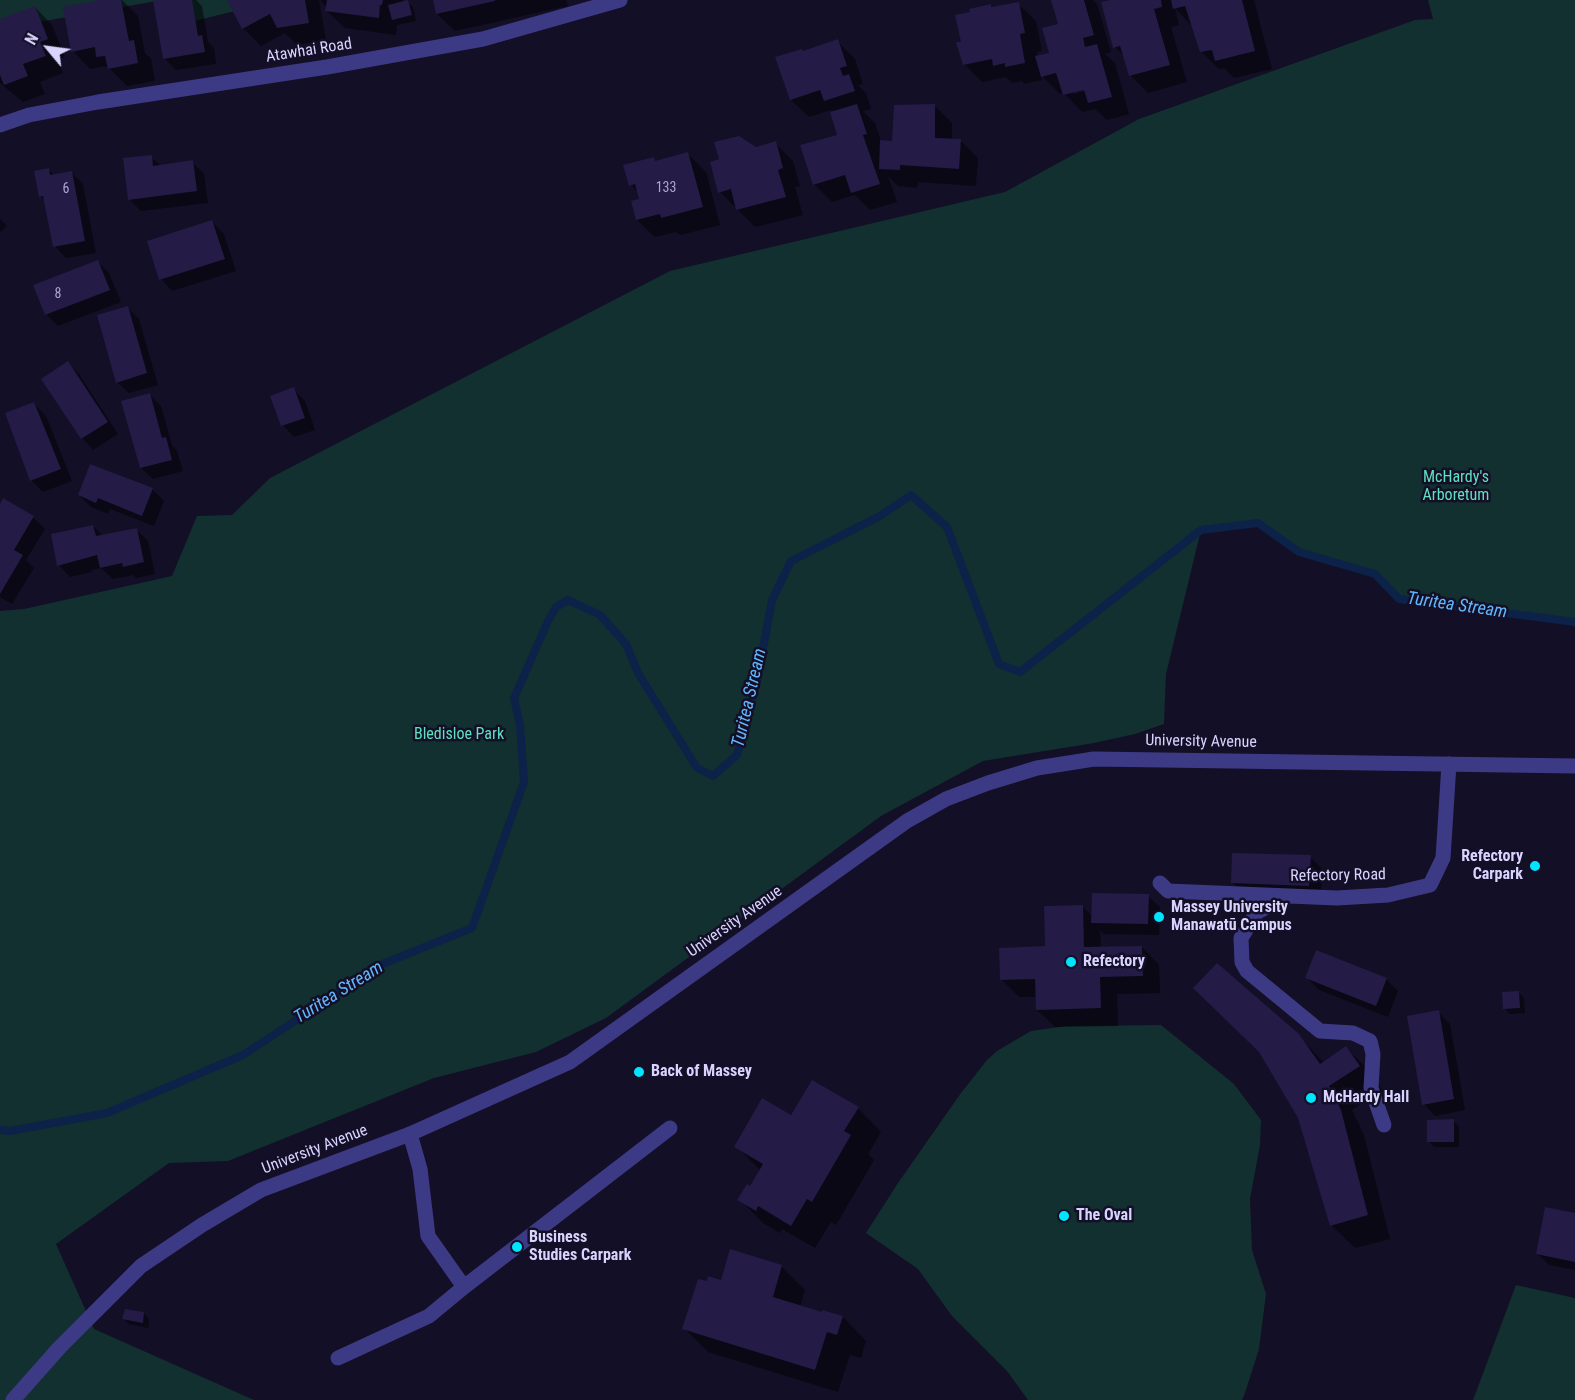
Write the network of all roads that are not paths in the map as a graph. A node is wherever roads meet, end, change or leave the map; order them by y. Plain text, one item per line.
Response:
1 (620, 0) edge
2 (0, 125) edge
3 (1449, 764) junction
4 (1575, 766) edge
5 (1160, 883) dead end
6 (1288, 896) junction
7 (1384, 1125) dead end
8 (670, 1128) dead end
9 (410, 1134) junction
10 (464, 1287) junction
11 (338, 1358) dead end
12 (13, 1400) edge

1 - 2 street, Atawhai Road
3 - 4 street, University Avenue
3 - 6 street, Refectory Road
3 - 9 street, University Avenue
5 - 6 street, Refectory Road
6 - 7 street
8 - 10 street
9 - 10 street
9 - 12 street, University Avenue
10 - 11 street

